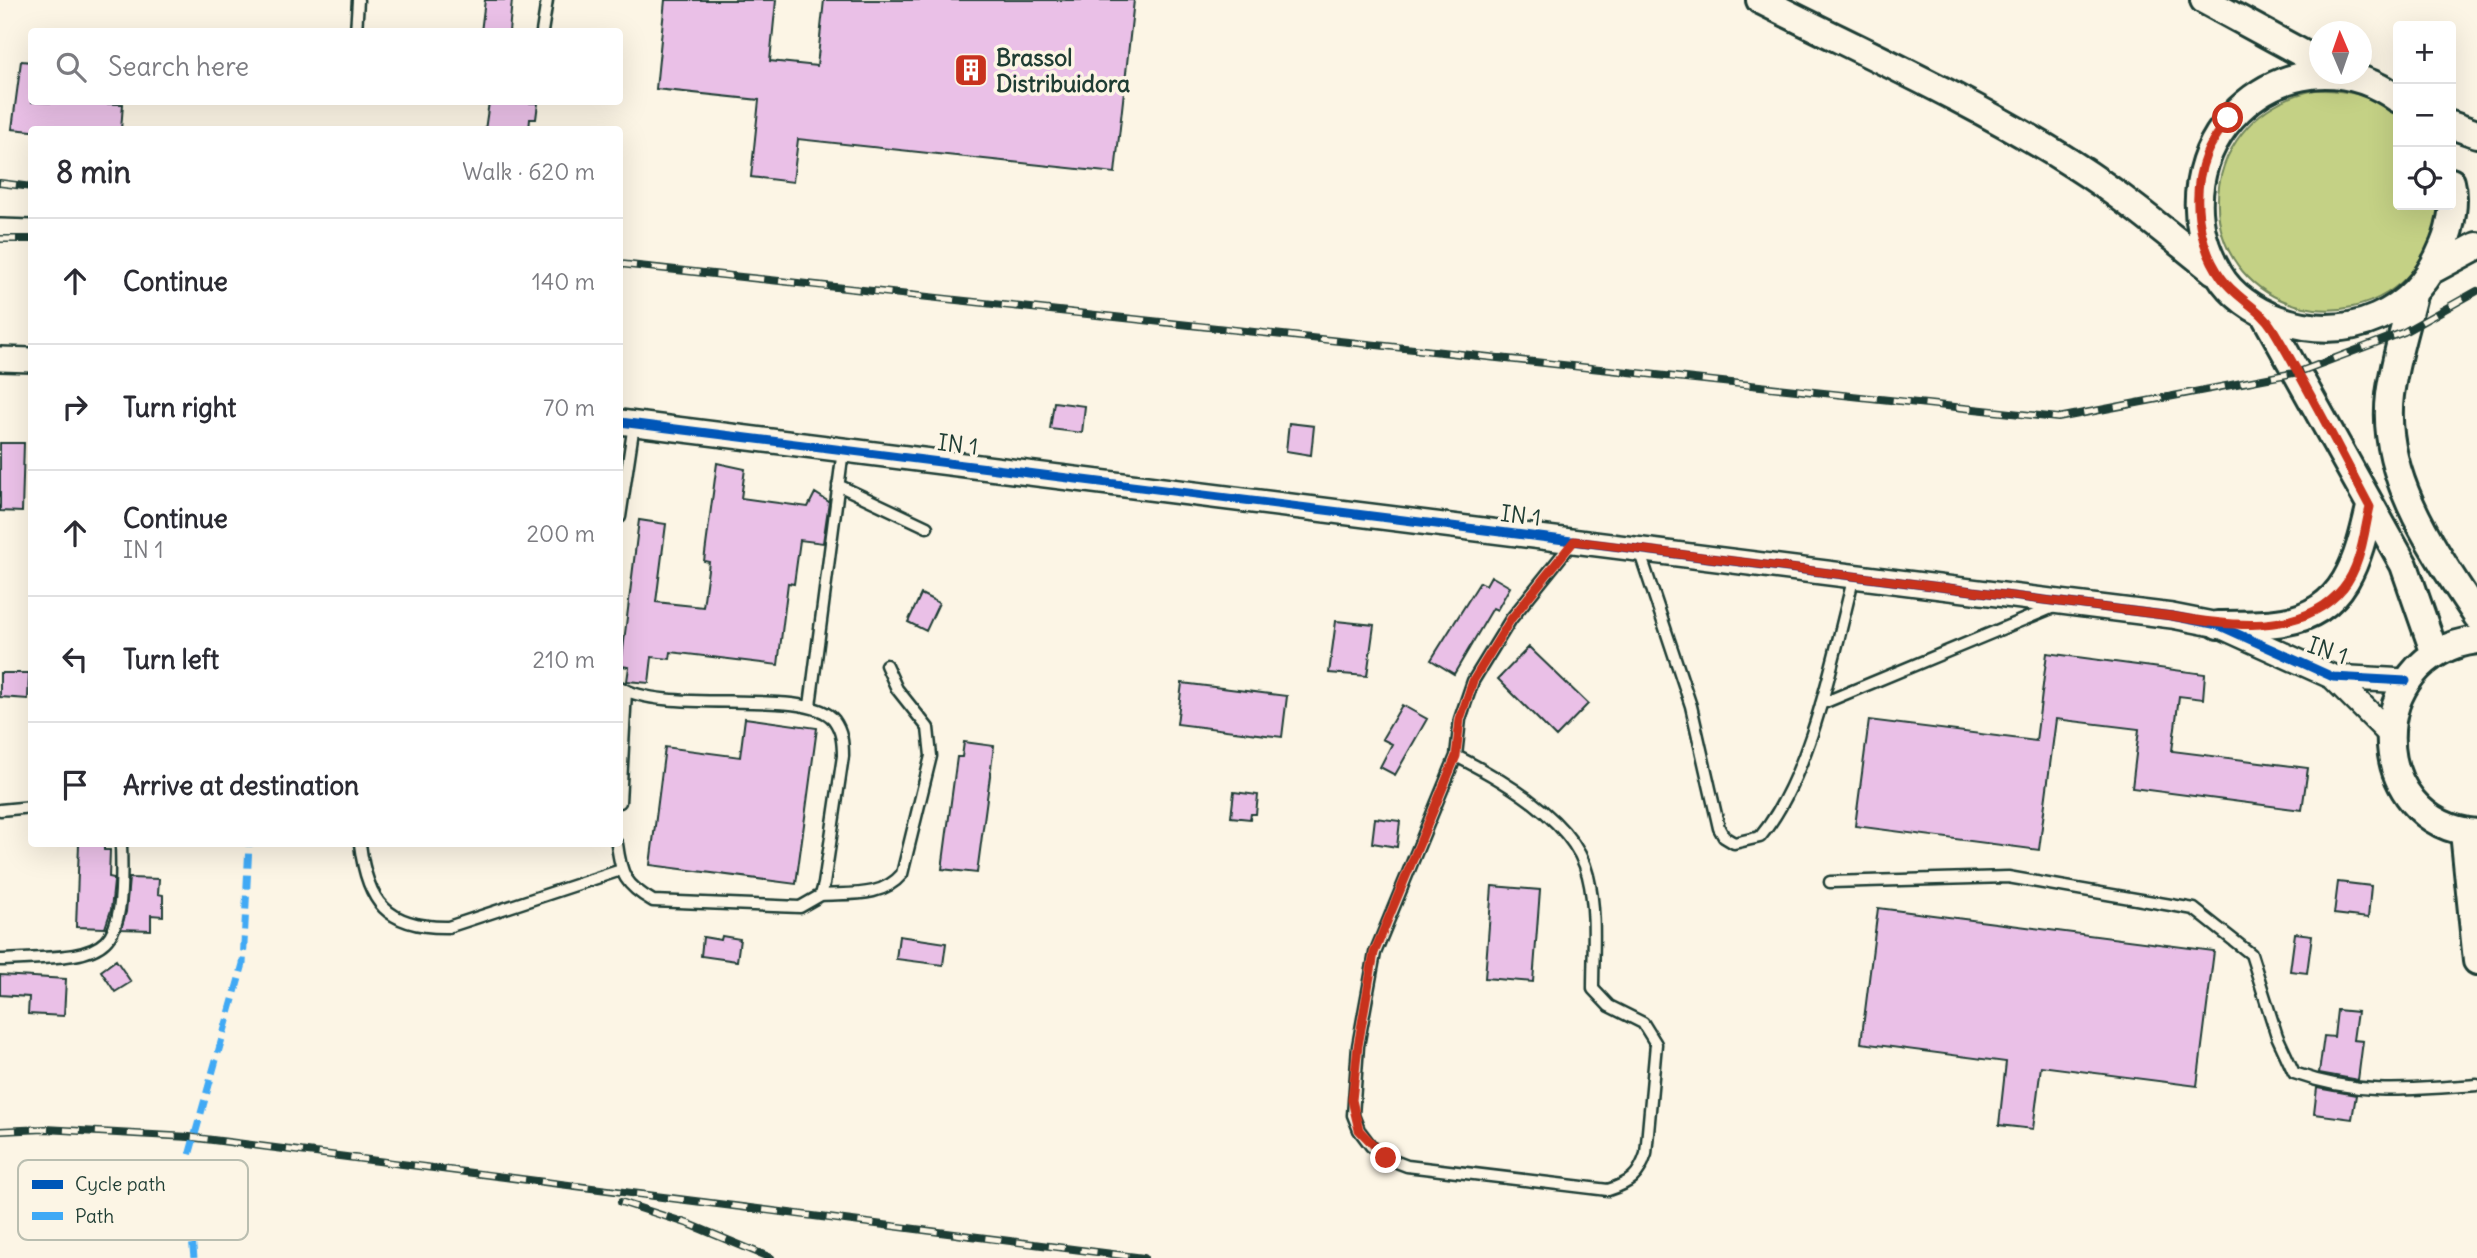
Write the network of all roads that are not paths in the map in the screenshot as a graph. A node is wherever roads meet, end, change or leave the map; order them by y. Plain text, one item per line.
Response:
1 (358, 0) edge
2 (547, 0) edge
3 (1760, 0) edge
4 (2204, 0) edge
5 (356, 28) edge
6 (543, 28) edge
7 (2309, 57) edge
8 (2309, 77) edge
9 (2370, 84) edge
10 (2393, 95) edge
11 (2456, 127) edge
12 (2477, 134) edge
13 (2450, 210) edge
14 (0, 229) edge
15 (28, 230) edge
16 (2477, 246) edge
17 (2434, 269) junction
18 (2220, 276) junction
19 (2413, 295) junction
20 (2264, 314) junction
21 (0, 359) edge
22 (28, 359) edge
23 (627, 422) edge
24 (843, 449) junction
25 (623, 476) edge
26 (838, 485) junction
27 (2370, 507) junction
28 (927, 527) dead end
29 (1574, 541) junction
30 (1639, 549) junction
31 (1854, 576) junction
32 (2065, 603) junction
33 (2477, 616) edge
34 (2218, 625) junction
35 (2477, 640) edge
36 (2435, 654) junction
37 (886, 665) dead end
38 (2333, 677) junction
39 (2406, 681) junction
40 (623, 689) edge
41 (1821, 704) junction
42 (810, 706) junction
43 (2389, 733) junction
44 (1456, 756) junction
45 (28, 807) edge
46 (0, 810) edge
47 (2470, 833) edge
48 (121, 847) edge
49 (360, 847) edge
50 (617, 847) edge
51 (621, 870) junction
52 (1830, 882) dead end
53 (821, 895) junction
54 (0, 960) edge
55 (2477, 961) edge
56 (2477, 1084) edge

1 - 5 lane
2 - 6 lane
3 - 18 main road
4 - 7 main road
8 - 18 main road
9 - 10 main road
11 - 12 main road
13 - 17 main road
14 - 15 street
16 - 17 main road
17 - 19 main road
18 - 20 main road
19 - 20 main road
19 - 33 main road
20 - 27 main road
21 - 22 street
23 - 24 street, IN 1
23 - 25 lane
24 - 26 lane
24 - 29 street, IN 1
26 - 28 lane
26 - 42 lane
27 - 34 main road
27 - 36 main road
29 - 30 street, IN 1
29 - 44 lane
30 - 31 street, IN 1
30 - 41 lane
31 - 32 street, IN 1
31 - 41 lane
32 - 34 street, IN 1
32 - 41 lane
34 - 38 street, IN 1
35 - 36 main road
36 - 39 main road
37 - 53 lane
38 - 39 street, IN 1
38 - 43 street, IN 1
39 - 43 main road
40 - 42 lane
42 - 53 lane
43 - 47 main road
44 - 44 lane
45 - 46 lane
47 - 55 main road
48 - 54 lane
49 - 51 lane
50 - 51 lane
51 - 53 lane
52 - 56 lane

